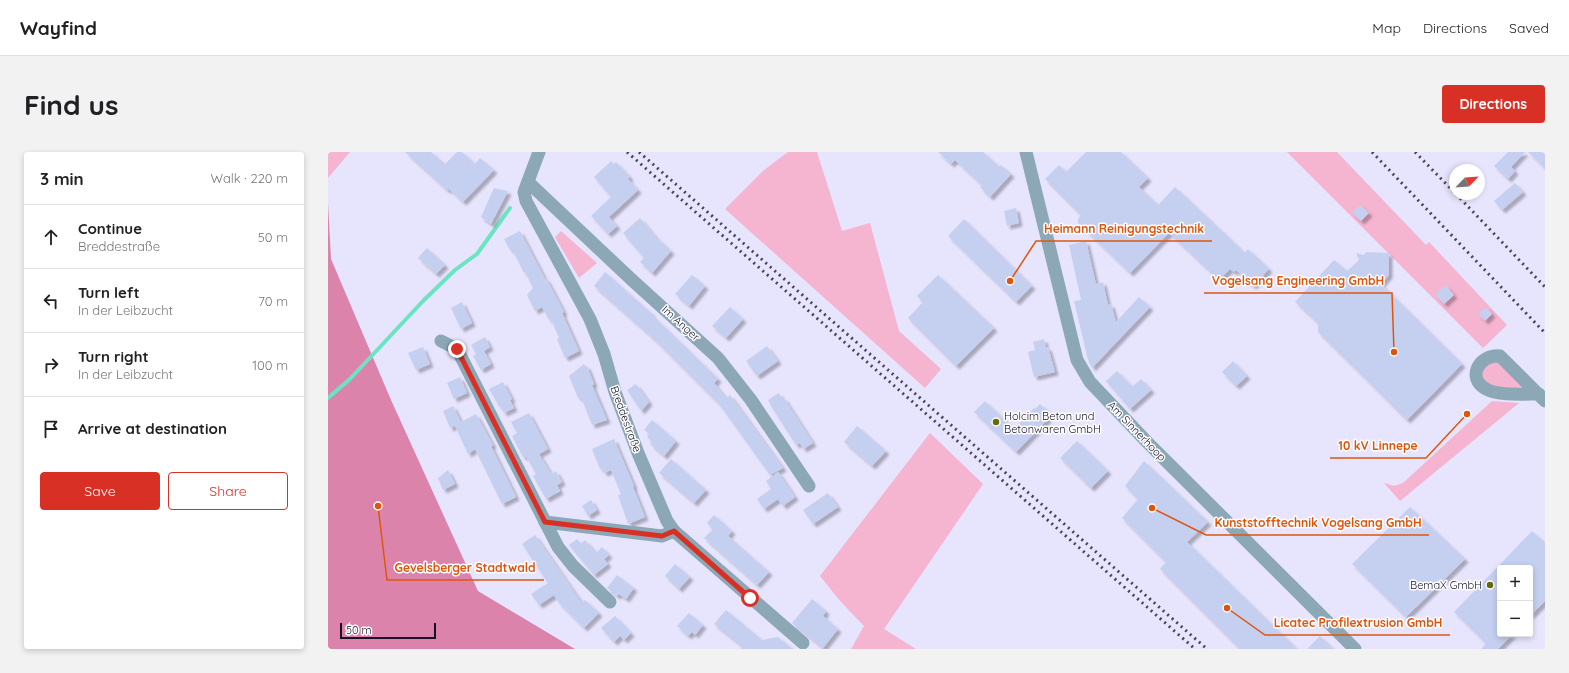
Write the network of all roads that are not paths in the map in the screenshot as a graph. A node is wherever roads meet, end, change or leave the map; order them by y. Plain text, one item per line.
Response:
1 (539, 152) edge
2 (1026, 152) edge
3 (528, 182) junction
4 (441, 341) dead end
5 (809, 486) dead end
6 (545, 522) junction
7 (674, 531) junction
8 (610, 602) dead end
9 (803, 643) dead end
10 (1355, 649) edge

1 - 3 street, Breddestraße
2 - 10 street, Am Sinnerhoop
3 - 5 street, Im Anger
3 - 7 street, Breddestraße
4 - 6 street
6 - 7 street
6 - 8 street
7 - 9 street, Breddestraße

